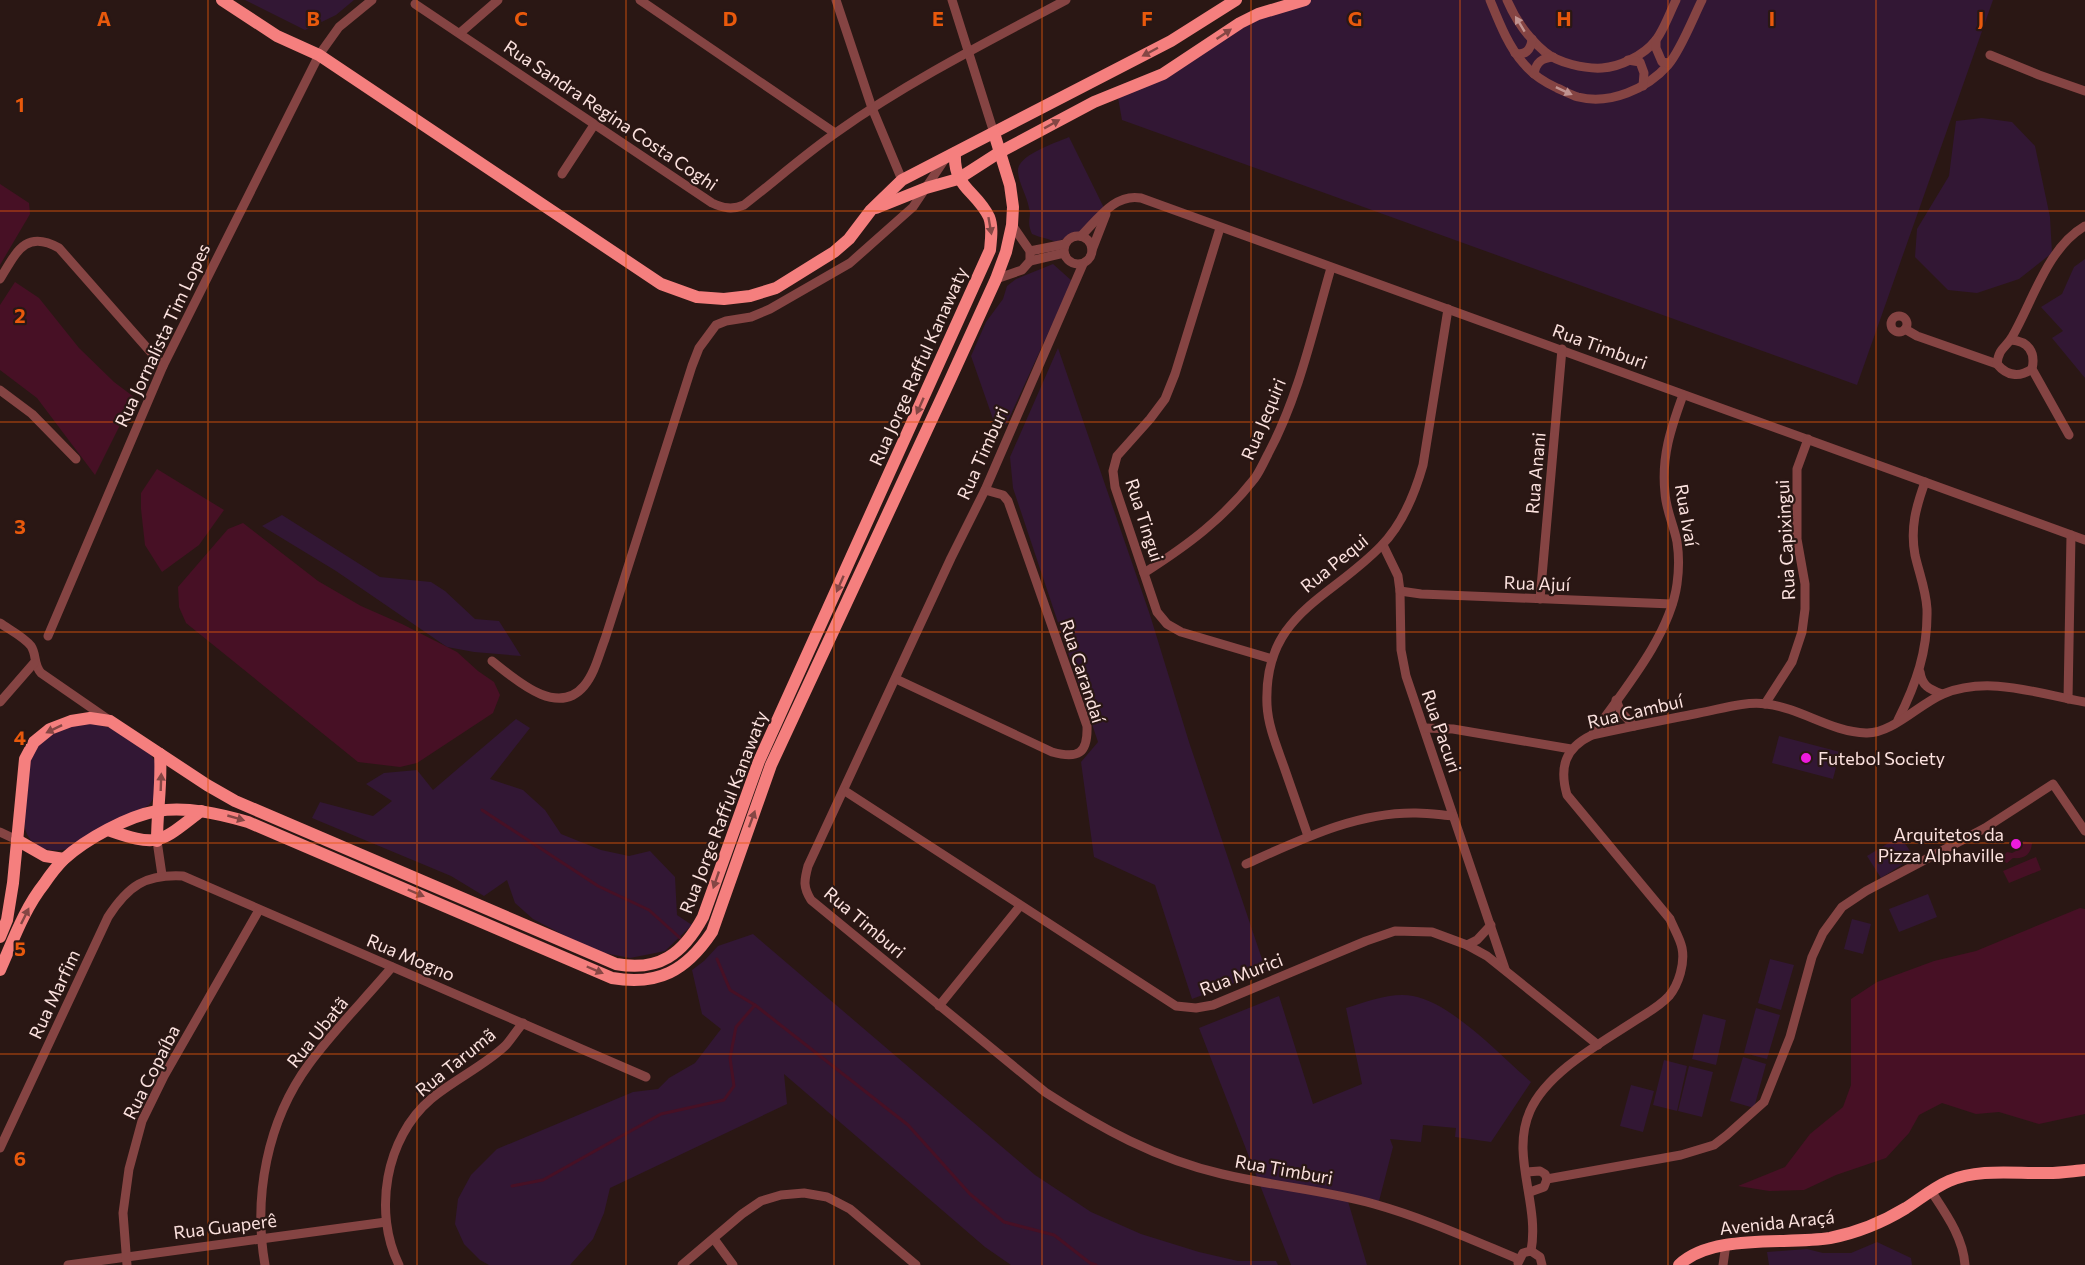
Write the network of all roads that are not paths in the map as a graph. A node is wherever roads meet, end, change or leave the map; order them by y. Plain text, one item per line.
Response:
1 (222, 0) edge
2 (372, 0) edge
3 (498, 0) edge
4 (640, 0) edge
5 (836, 0) edge
6 (952, 0) edge
7 (1066, 0) edge
8 (1236, 0) edge
9 (1305, 0) edge
10 (1490, 0) edge
11 (1507, 0) edge
12 (1676, 0) edge
13 (1702, 0) edge
14 (415, 4) dead end
15 (460, 33) junction
16 (1532, 39) junction
17 (1656, 40) junction
18 (969, 51) junction
19 (1515, 53) junction
20 (319, 55) junction
21 (1990, 55) dead end
22 (1553, 57) junction
23 (1627, 60) junction
24 (1669, 63) junction
25 (1534, 74) junction
26 (1643, 86) junction
27 (2085, 90) edge
28 (872, 108) junction
29 (594, 125) junction
30 (835, 133) junction
31 (994, 133) junction
32 (1000, 152) junction
33 (950, 156) junction
34 (562, 174) dead end
35 (958, 178) junction
36 (902, 180) junction
37 (926, 188) junction
38 (871, 210) junction
39 (1106, 212) junction
40 (1012, 225) junction
41 (2085, 226) edge
42 (1220, 228) junction
43 (1081, 236) junction
44 (1064, 249) junction
45 (1092, 250) junction
46 (1030, 256) junction
47 (1083, 264) junction
48 (1331, 268) junction
49 (0, 279) edge
50 (996, 279) junction
51 (1448, 309) junction
52 (962, 313) junction
53 (977, 320) junction
54 (1905, 329) dead end
55 (2011, 340) junction
56 (1562, 349) junction
57 (1997, 364) junction
58 (163, 366) junction
59 (2032, 369) junction
60 (0, 390) edge
61 (1683, 395) junction
62 (2069, 435) dead end
63 (1808, 439) junction
64 (76, 459) dead end
65 (1925, 482) junction
66 (985, 490) junction
67 (2071, 535) junction
68 (2085, 540) edge
69 (1383, 545) junction
70 (1144, 573) junction
71 (1400, 591) junction
72 (1540, 599) junction
73 (1672, 604) junction
74 (0, 623) edge
75 (48, 636) dead end
76 (1272, 659) junction
77 (492, 661) dead end
78 (34, 663) junction
79 (1920, 672) junction
80 (896, 679) junction
81 (1942, 694) junction
82 (2068, 699) junction
83 (1616, 700) junction
84 (0, 702) edge
85 (2085, 702) edge
86 (1765, 704) junction
87 (110, 721) junction
88 (1897, 722) junction
89 (1634, 726) junction
90 (1425, 728) junction
91 (1592, 735) junction
92 (1571, 749) junction
93 (160, 754) junction
94 (845, 790) junction
95 (157, 811) junction
96 (201, 811) junction
97 (1453, 816) junction
98 (108, 830) junction
99 (2085, 831) edge
100 (0, 832) edge
101 (1308, 836) junction
102 (17, 840) junction
103 (157, 841) junction
104 (63, 859) junction
105 (1246, 864) dead end
106 (162, 875) junction
107 (1020, 906) junction
108 (259, 910) junction
109 (1491, 925) junction
110 (0, 937) edge
111 (1467, 945) junction
112 (392, 967) junction
113 (0, 970) edge
114 (1505, 970) junction
115 (939, 1006) junction
116 (523, 1023) junction
117 (1598, 1045) junction
118 (646, 1077) dead end
119 (0, 1148) edge
120 (2085, 1170) edge
121 (1526, 1172) junction
122 (1547, 1179) junction
123 (1931, 1191) junction
124 (1530, 1192) junction
125 (386, 1222) junction
126 (261, 1238) junction
127 (714, 1239) junction
128 (1726, 1244) junction
129 (1531, 1251) junction
130 (126, 1260) edge
131 (1518, 1262) edge
132 (68, 1265) edge
133 (265, 1265) edge
134 (399, 1265) edge
135 (682, 1265) edge
136 (733, 1265) edge
137 (916, 1265) edge
138 (1542, 1265) edge
139 (1679, 1265) edge
140 (1723, 1265) edge
141 (1965, 1265) edge

1 - 20 main road
2 - 20 street, Rua Jornalista Tim Lopes
3 - 15 street
4 - 30 street
5 - 28 street
6 - 18 street
7 - 18 street, Rua Sandra Regina Costa Coghi
8 -> 31 main road
32 -> 9 main road
10 - 19 street
16 -> 11 street
12 - 17 street
13 - 24 street
14 - 15 street, Rua Sandra Regina Costa Coghi
15 - 29 street, Rua Sandra Regina Costa Coghi
16 - 19 street
16 - 22 street
17 - 23 street
17 - 24 street
18 - 28 street, Rua Sandra Regina Costa Coghi
18 - 31 street
19 - 25 street
20 - 38 main road
20 - 58 street, Rua Jornalista Tim Lopes
21 - 27 street
22 - 23 street
22 - 25 street
23 - 26 street
24 - 26 street
25 -> 26 street
28 - 30 street, Rua Sandra Regina Costa Coghi
28 - 36 street
29 - 30 street, Rua Sandra Regina Costa Coghi
29 - 34 street
31 - 32 main road, Rua Jorge Rafful Kanawaty
31 - 33 main road
32 - 35 main road
32 - 40 main road, Rua Jorge Rafful Kanawaty
33 - 35 main road
33 - 36 main road
33 - 37 street
35 - 37 main road
35 -> 52 main road, Rua Jorge Rafful Kanawaty
36 - 38 main road
37 - 38 main road
37 - 77 street
39 - 42 street, Rua Timburi
39 - 43 street, Rua Timburi
39 - 45 street
40 - 46 street
40 - 50 main road, Rua Jorge Rafful Kanawaty
41 - 55 street
42 - 48 street, Rua Timburi
42 - 70 street, Rua Tingui
43 - 44 street
43 - 45 street
44 - 46 street, Rua Jorge Rafful Kanawaty
44 - 47 street
45 - 47 street
46 - 50 street, Rua Jorge Rafful Kanawaty
47 - 66 street, Rua Timburi
48 - 51 street, Rua Timburi
48 - 70 street, Rua Jequiri
49 - 58 street
50 - 53 main road, Rua Jorge Rafful Kanawaty
51 - 56 street, Rua Timburi
51 - 69 street, Rua Pequi
52 - 53 main road
52 -> 93 main road, Rua Jorge Rafful Kanawaty
96 -> 53 main road, Rua Jorge Rafful Kanawaty
54 - 57 street
55 - 57 street
55 - 59 street
56 - 61 street, Rua Timburi
56 - 72 street, Rua Anani
57 - 59 street
58 - 75 street, Rua Jornalista Tim Lopes
59 - 62 street
60 - 64 street
61 - 63 street, Rua Timburi
61 - 73 street, Rua Ivaí
63 - 65 street, Rua Timburi
63 - 86 street, Rua Capixingui
65 - 67 street, Rua Timburi
65 - 79 street
66 - 80 street, Rua Timburi
66 - 80 street, Rua Carandaí
67 - 68 street, Rua Timburi
67 - 82 street
69 - 71 street, Rua Pacuri
69 - 76 street, Rua Pequi
70 - 76 street, Rua Tingui
71 - 72 street, Rua Ajuí
71 - 90 street, Rua Pacuri
72 - 73 street, Rua Ajuí
73 - 83 street, Rua Ivaí
74 - 78 street
76 - 101 street, Rua Pequi
78 - 84 street
78 - 87 street
79 - 81 street
79 - 88 street
80 - 94 street, Rua Timburi
81 - 82 street, Rua Cambuí
81 - 88 street, Rua Cambuí
82 - 85 street, Rua Cambuí
83 - 89 street
83 - 91 street, Rua Ivaí
86 - 88 street, Rua Cambuí
86 - 89 street, Rua Cambuí
87 - 93 main road, Rua Jorge Rafful Kanawaty
87 -> 102 main road
89 - 91 street, Rua Cambuí
90 - 92 street
90 - 97 street, Rua Pacuri
91 - 92 street, Rua Cambuí
92 - 117 street, Rua Cambuí
95 -> 93 main road
94 - 107 street, Rua Murici
94 - 115 street, Rua Timburi
95 - 96 main road, Rua Jorge Rafful Kanawaty
95 - 98 main road
95 - 103 main road
96 - 103 main road
97 - 101 street
97 - 109 street, Rua Pacuri
98 - 103 main road
98 - 104 main road
99 - 122 street
100 - 102 street
101 - 105 street
102 - 104 main road
102 - 110 main road
103 - 106 street
113 -> 104 main road
106 - 108 street, Rua Mogno
106 - 119 street, Rua Marfim
107 - 111 street, Rua Murici
107 - 115 street
108 - 112 street, Rua Mogno
108 - 130 street, Rua Copaíba
109 - 111 street
109 - 114 street, Rua Pacuri
111 - 114 street, Rua Murici
112 - 116 street, Rua Mogno
112 - 126 street, Rua Ubatã
114 - 117 street, Rua Murici
115 - 131 street, Rua Timburi
116 - 118 street, Rua Mogno
116 - 125 street, Rua Tarumã
117 - 121 street, Rua Cambuí
120 - 123 main road, Avenida Araçá
121 - 122 street
121 - 124 street, Rua Cambuí
122 - 124 street
123 - 128 main road, Avenida Araçá
123 - 141 street
124 - 129 street
125 - 126 street, Rua Guaperê
125 - 134 street, Rua Tarumã
126 - 130 street, Rua Guaperê
126 - 133 street, Rua Ubatã
127 - 135 street
127 - 136 street
127 - 137 street
128 - 139 main road, Avenida Araçá
128 - 140 street
129 - 131 street
129 - 138 street
130 - 132 street, Rua Guaperê

